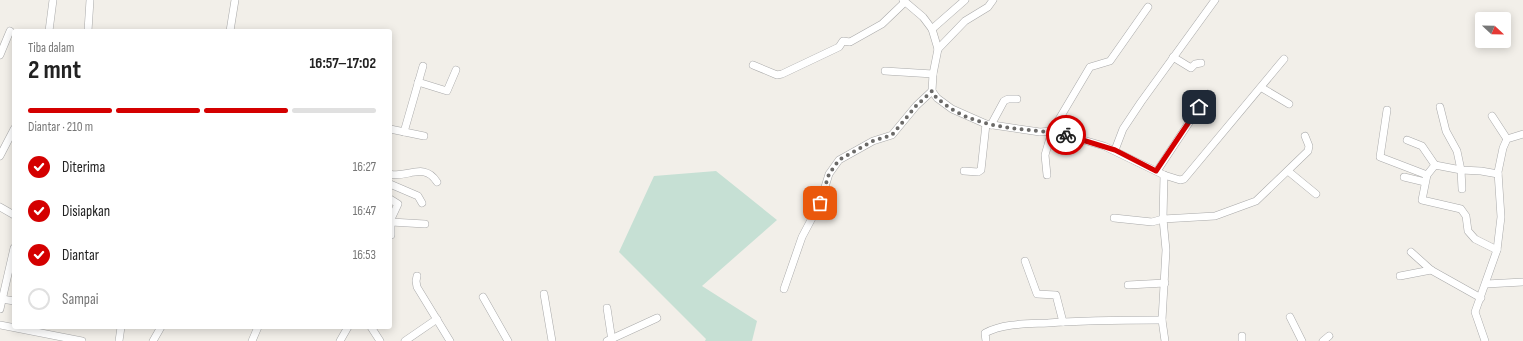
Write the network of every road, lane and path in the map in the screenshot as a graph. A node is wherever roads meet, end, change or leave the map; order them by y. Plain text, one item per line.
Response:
1 (53, 0) edge
2 (90, 0) edge
3 (235, 0) edge
4 (965, 0) edge
5 (994, 0) edge
6 (1215, 0) edge
7 (904, 1) edge
8 (1148, 7) dead end
9 (49, 29) edge
10 (88, 29) edge
11 (230, 29) edge
12 (932, 29) junction
13 (10, 31) dead end
14 (938, 50) junction
15 (0, 55) edge
16 (1173, 57) junction
17 (1284, 60) dead end
18 (1201, 63) dead end
19 (754, 65) dead end
20 (423, 66) dead end
21 (456, 70) dead end
22 (885, 71) dead end
23 (933, 74) junction
24 (418, 82) junction
25 (1262, 88) junction
26 (932, 91) junction
27 (1208, 94) dead end
28 (1017, 99) dead end
29 (1289, 104) dead end
30 (1440, 107) dead end
31 (1387, 110) dead end
32 (1492, 116) dead end
33 (988, 125) junction
34 (392, 129) edge
35 (1052, 131) junction
36 (404, 132) junction
37 (12, 133) edge
38 (1523, 134) edge
39 (424, 136) dead end
40 (1305, 136) dead end
41 (1507, 139) junction
42 (1407, 140) dead end
43 (1115, 150) junction
44 (0, 156) edge
45 (1435, 165) junction
46 (1288, 170) junction
47 (1461, 170) junction
48 (964, 171) dead end
49 (1156, 171) junction
50 (1498, 174) junction
51 (1047, 175) dead end
52 (1164, 175) junction
53 (1428, 175) junction
54 (392, 176) edge
55 (1404, 177) dead end
56 (438, 182) dead end
57 (1425, 182) junction
58 (392, 185) edge
59 (1462, 189) dead end
60 (1316, 194) dead end
61 (392, 200) edge
62 (422, 203) dead end
63 (0, 207) edge
64 (12, 214) edge
65 (1114, 218) dead end
66 (392, 219) edge
67 (1163, 219) junction
68 (392, 222) edge
69 (425, 224) dead end
70 (1497, 250) junction
71 (1411, 252) dead end
72 (12, 255) edge
73 (1025, 260) dead end
74 (1431, 270) junction
75 (417, 276) dead end
76 (1400, 276) dead end
77 (1523, 282) edge
78 (1165, 283) junction
79 (1486, 284) junction
80 (3, 285) edge
81 (1128, 285) dead end
82 (784, 289) dead end
83 (544, 294) dead end
84 (483, 297) dead end
85 (1481, 298) junction
86 (2, 299) junction
87 (12, 301) edge
88 (0, 308) edge
89 (607, 308) dead end
90 (1290, 317) dead end
91 (657, 318) dead end
92 (437, 319) junction
93 (1162, 320) junction
94 (1063, 322) junction
95 (0, 325) edge
96 (12, 328) edge
97 (14, 329) edge
98 (121, 329) edge
99 (160, 329) edge
100 (257, 329) edge
101 (347, 329) edge
102 (372, 329) edge
103 (47, 338) edge
104 (610, 340) edge
105 (82, 341) edge
106 (119, 341) edge
107 (153, 341) edge
108 (252, 341) edge
109 (340, 341) edge
110 (380, 341) edge
111 (405, 341) edge
112 (450, 341) edge
113 (508, 341) edge
114 (552, 341) edge
115 (986, 341) edge
116 (1165, 341) edge
117 (1302, 341) edge
118 (1485, 341) edge

1 - 9 street
2 - 10 street
3 - 11 street
4 - 12 street
5 - 14 street
6 - 16 street
7 - 12 street
7 - 19 street
8 - 35 street
12 - 14 street
13 - 15 street
14 - 23 street
16 - 18 street
16 - 43 street
17 - 25 street
20 - 24 street
21 - 24 street
22 - 23 street
23 - 26 street
24 - 36 street
25 - 29 street
25 - 52 street
26 - 33 street
26 - 82 street
27 - 49 street
28 - 33 street
30 - 47 street
31 - 53 street
32 - 41 street
33 - 35 street
33 - 48 street
34 - 36 street
35 - 43 street
35 - 51 street
36 - 39 street
37 - 44 street
38 - 41 street
40 - 46 street
41 - 50 street
42 - 45 street
43 - 49 street
45 - 47 street
45 - 53 street
46 - 60 street
46 - 67 street
47 - 50 street
47 - 59 street
49 - 52 street
50 - 70 street
52 - 67 street
53 - 57 street
54 - 56 street
55 - 57 street
57 - 70 street
58 - 62 street
61 - 66 street
63 - 64 street
65 - 67 street
67 - 78 street
68 - 69 street
70 - 79 street
71 - 74 street
72 - 80 street
73 - 94 street
74 - 76 street
74 - 85 street
75 - 92 street
77 - 79 street
78 - 81 street
78 - 93 street
79 - 85 street
80 - 86 street
83 - 114 street
84 - 113 street
85 - 118 street
86 - 87 street
86 - 88 street
89 - 104 street
90 - 117 street
91 - 104 street
92 - 111 street
92 - 112 street
93 - 94 street
93 - 116 street
94 - 115 street
95 - 96 street
97 - 103 street
98 - 106 street
99 - 107 street
100 - 108 street
101 - 109 street
102 - 110 street
103 - 105 street

